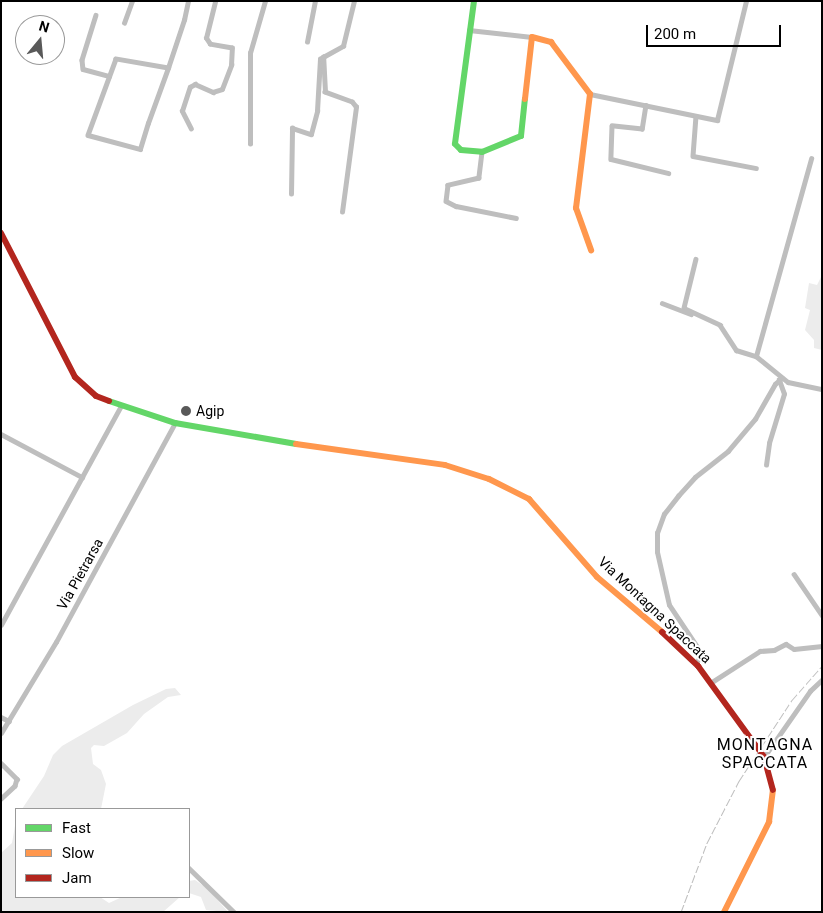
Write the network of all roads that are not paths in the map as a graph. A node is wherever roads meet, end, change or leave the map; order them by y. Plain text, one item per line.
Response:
1 (132, 1) edge
2 (188, 1) edge
3 (215, 1) edge
4 (265, 1) edge
5 (315, 1) edge
6 (354, 1) edge
7 (474, 1) edge
8 (746, 1) edge
9 (96, 15) dead end
10 (124, 23) dead end
11 (468, 30) junction
12 (532, 38) junction
13 (307, 42) dead end
14 (324, 58) junction
15 (168, 68) junction
16 (109, 76) junction
17 (590, 94) junction
18 (646, 105) junction
19 (696, 116) junction
20 (191, 129) dead end
21 (250, 144) dead end
22 (482, 152) junction
23 (811, 159) dead end
24 (756, 168) dead end
25 (668, 173) dead end
26 (291, 194) dead end
27 (342, 212) dead end
28 (516, 218) dead end
29 (1, 233) edge
30 (4, 245) edge
31 (591, 250) dead end
32 (696, 259) dead end
33 (662, 304) dead end
34 (724, 330) junction
35 (756, 356) junction
36 (781, 379) junction
37 (822, 389) edge
38 (121, 406) junction
39 (175, 423) junction
40 (1, 434) edge
41 (766, 466) dead end
42 (82, 477) junction
43 (794, 574) dead end
44 (822, 615) edge
45 (1, 625) edge
46 (822, 646) edge
47 (696, 663) junction
48 (822, 680) edge
49 (712, 682) junction
50 (1, 717) edge
51 (9, 721) junction
52 (1, 733) edge
53 (764, 757) junction
54 (1, 763) edge
55 (1, 798) edge
56 (190, 869) edge
57 (234, 912) edge
58 (724, 912) edge

1 - 10 street
2 - 15 street
3 - 20 street
4 - 21 street
5 - 13 street
6 - 14 street
7 - 11 main road
8 - 19 street
9 - 16 street
11 - 12 street
11 - 22 main road
12 - 17 main road
12 - 22 main road
14 - 26 street
14 - 27 street
15 - 16 street
15 - 16 street
17 - 18 street
17 - 31 main road
18 - 19 street
18 - 25 street
19 - 24 street
22 - 28 street
23 - 35 street
29 - 30 main road, Via Montagna Spaccata
30 - 38 main road, Via Montagna Spaccata
32 - 34 street
33 - 34 street
34 - 35 street
35 - 36 street
36 - 37 street
36 - 41 street
36 - 47 street
38 - 39 main road, Via Montagna Spaccata
38 - 42 street
39 - 47 main road, Via Montagna Spaccata
39 - 51 street, Via Pietrarsa
40 - 42 street
42 - 45 street
43 - 44 street
46 - 49 street
47 - 49 main road, Via Montagna Spaccata
48 - 53 street
49 - 53 main road, Via Montagna Spaccata
50 - 51 street
51 - 52 street, Via Pietrarsa
53 - 58 main road, Via Montagna Spaccata
54 - 55 street
56 - 57 street

